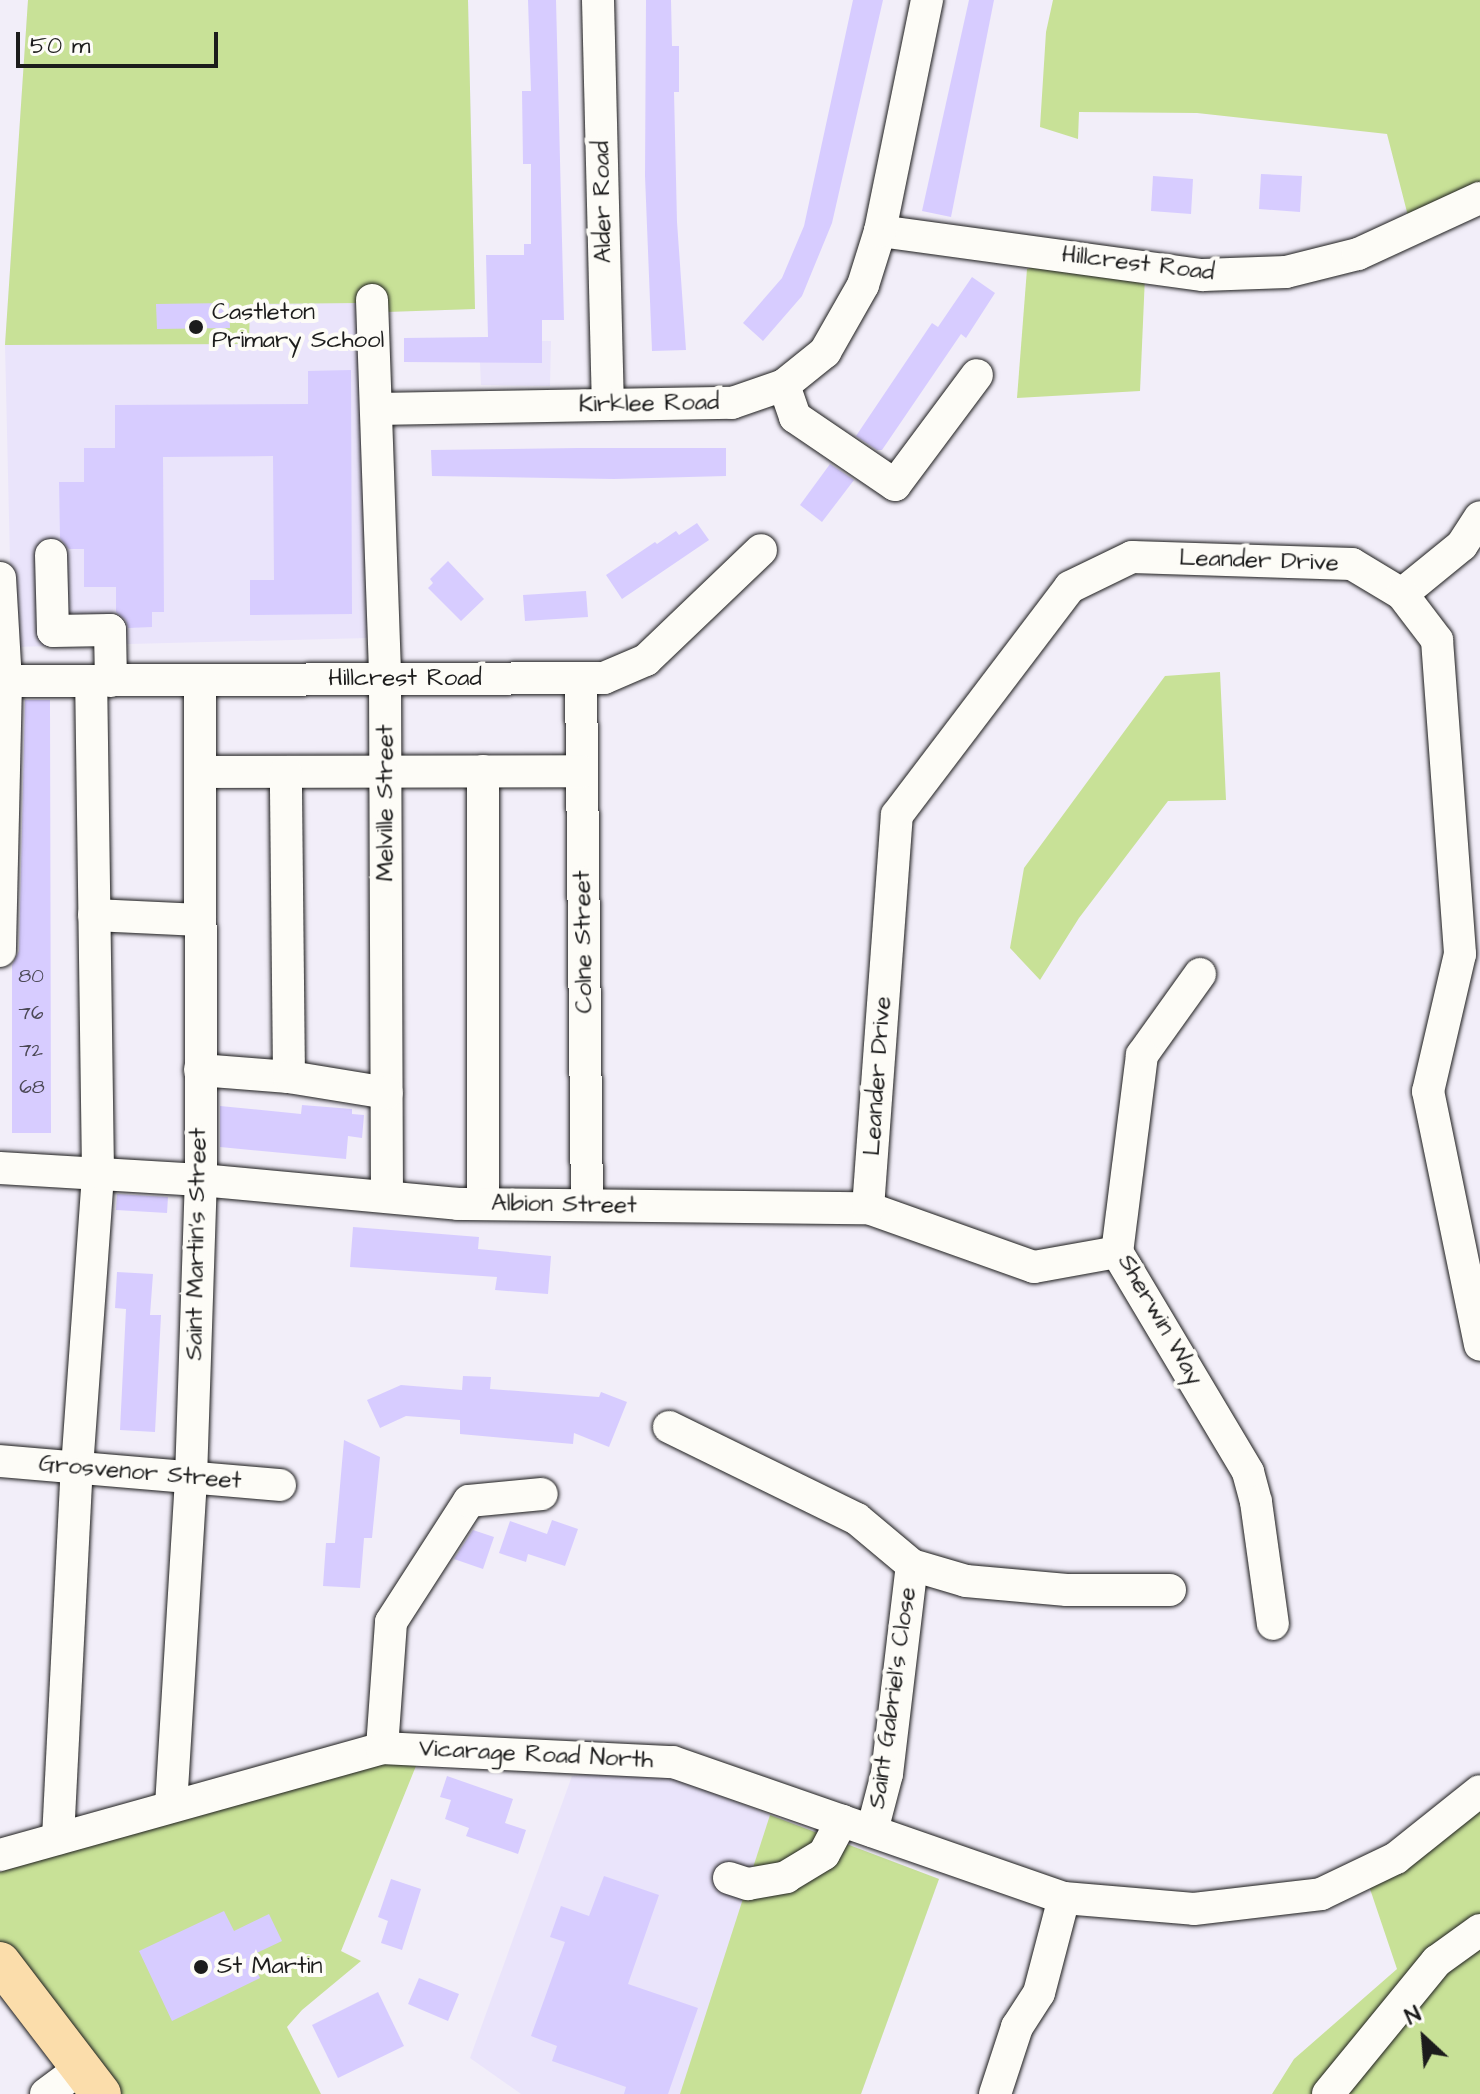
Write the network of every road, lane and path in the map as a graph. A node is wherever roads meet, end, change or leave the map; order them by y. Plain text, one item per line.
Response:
1 (598, 0) edge
2 (927, 0) edge
3 (1480, 198) edge
4 (880, 231) junction
5 (372, 300) dead end
6 (977, 375) dead end
7 (784, 385) junction
8 (608, 405) junction
9 (376, 409) junction
10 (1480, 517) edge
11 (761, 550) dead end
12 (51, 555) dead end
13 (0, 578) edge
14 (1402, 594) junction
15 (581, 678) junction
16 (385, 679) junction
17 (200, 680) junction
18 (101, 681) junction
19 (3, 682) edge
20 (3, 769) edge
21 (386, 771) junction
22 (483, 771) junction
23 (582, 771) junction
24 (200, 772) junction
25 (286, 772) junction
26 (94, 915) junction
27 (200, 920) junction
28 (0, 951) edge
29 (1200, 974) dead end
30 (200, 1070) junction
31 (289, 1077) junction
32 (387, 1093) junction
33 (0, 1168) edge
34 (98, 1172) junction
35 (201, 1180) junction
36 (387, 1197) junction
37 (483, 1204) junction
38 (587, 1205) junction
39 (868, 1208) junction
40 (1117, 1252) junction
41 (1480, 1345) edge
42 (669, 1427) dead end
43 (0, 1461) edge
44 (77, 1468) junction
45 (191, 1478) junction
46 (280, 1485) dead end
47 (542, 1494) dead end
48 (912, 1565) junction
49 (1170, 1590) dead end
50 (1273, 1624) dead end
51 (382, 1748) junction
52 (1480, 1791) edge
53 (171, 1806) junction
54 (842, 1820) junction
55 (872, 1831) junction
56 (58, 1838) junction
57 (0, 1855) edge
58 (729, 1878) dead end
59 (1064, 1898) junction
60 (1480, 1930) edge
61 (0, 1962) edge
62 (91, 2081) edge
63 (46, 2094) edge
64 (995, 2094) edge
65 (1328, 2094) edge

1 - 8 street, Alder Road
2 - 4 street, Kirklee Road
3 - 4 street, Hillcrest Road
4 - 7 street, Kirklee Road
5 - 9 street, Melville Street
6 - 7 street
7 - 8 street, Kirklee Road
8 - 9 street, Kirklee Road
9 - 16 street, Melville Street
10 - 14 street
11 - 15 street, Hillcrest Road
12 - 18 street
13 - 19 street
14 - 39 street, Leander Drive
14 - 41 street, Leander Drive
15 - 16 street, Hillcrest Road
15 - 23 street, Colne Street
16 - 17 street, Hillcrest Road
16 - 21 street, Melville Street
17 - 18 street, Hillcrest Road
17 - 24 street, Saint Martin's Street
18 - 19 street, Hillcrest Road
18 - 26 street
19 - 20 street
20 - 28 street
21 - 22 street
21 - 25 street
21 - 32 street, Melville Street
22 - 23 street
22 - 37 street
23 - 38 street, Colne Street
24 - 25 street
24 - 27 street, Saint Martin's Street
25 - 31 street
26 - 27 street
26 - 34 street
27 - 30 street, Saint Martin's Street
29 - 40 street, Sherwin Way
30 - 31 street
30 - 35 street, Saint Martin's Street
31 - 32 street
32 - 36 street, Melville Street
33 - 34 street, Albion Street
34 - 35 street, Albion Street
34 - 44 street
35 - 36 street, Albion Street
35 - 45 street, Saint Martin's Street
36 - 37 street, Albion Street
37 - 38 street, Albion Street
38 - 39 street, Albion Street
39 - 40 street, Albion Street
40 - 50 street, Sherwin Way
42 - 48 street, Saint Gabriel's Close
43 - 44 street, Grosvenor Street
44 - 45 street, Grosvenor Street
44 - 56 street
45 - 46 street, Grosvenor Street
45 - 53 street, Saint Martin's Street
47 - 51 street
48 - 49 street, Saint Gabriel's Close
48 - 55 street, Saint Gabriel's Close
51 - 53 street, Vicarage Road North
51 - 54 street, Vicarage Road North
52 - 59 street
53 - 56 street, Vicarage Road North
54 - 55 street, Vicarage Road North
54 - 58 street
55 - 59 street, Vicarage Road North
56 - 57 street, Vicarage Road North
59 - 64 street
60 - 65 street
61 - 62 main road
62 - 63 street

